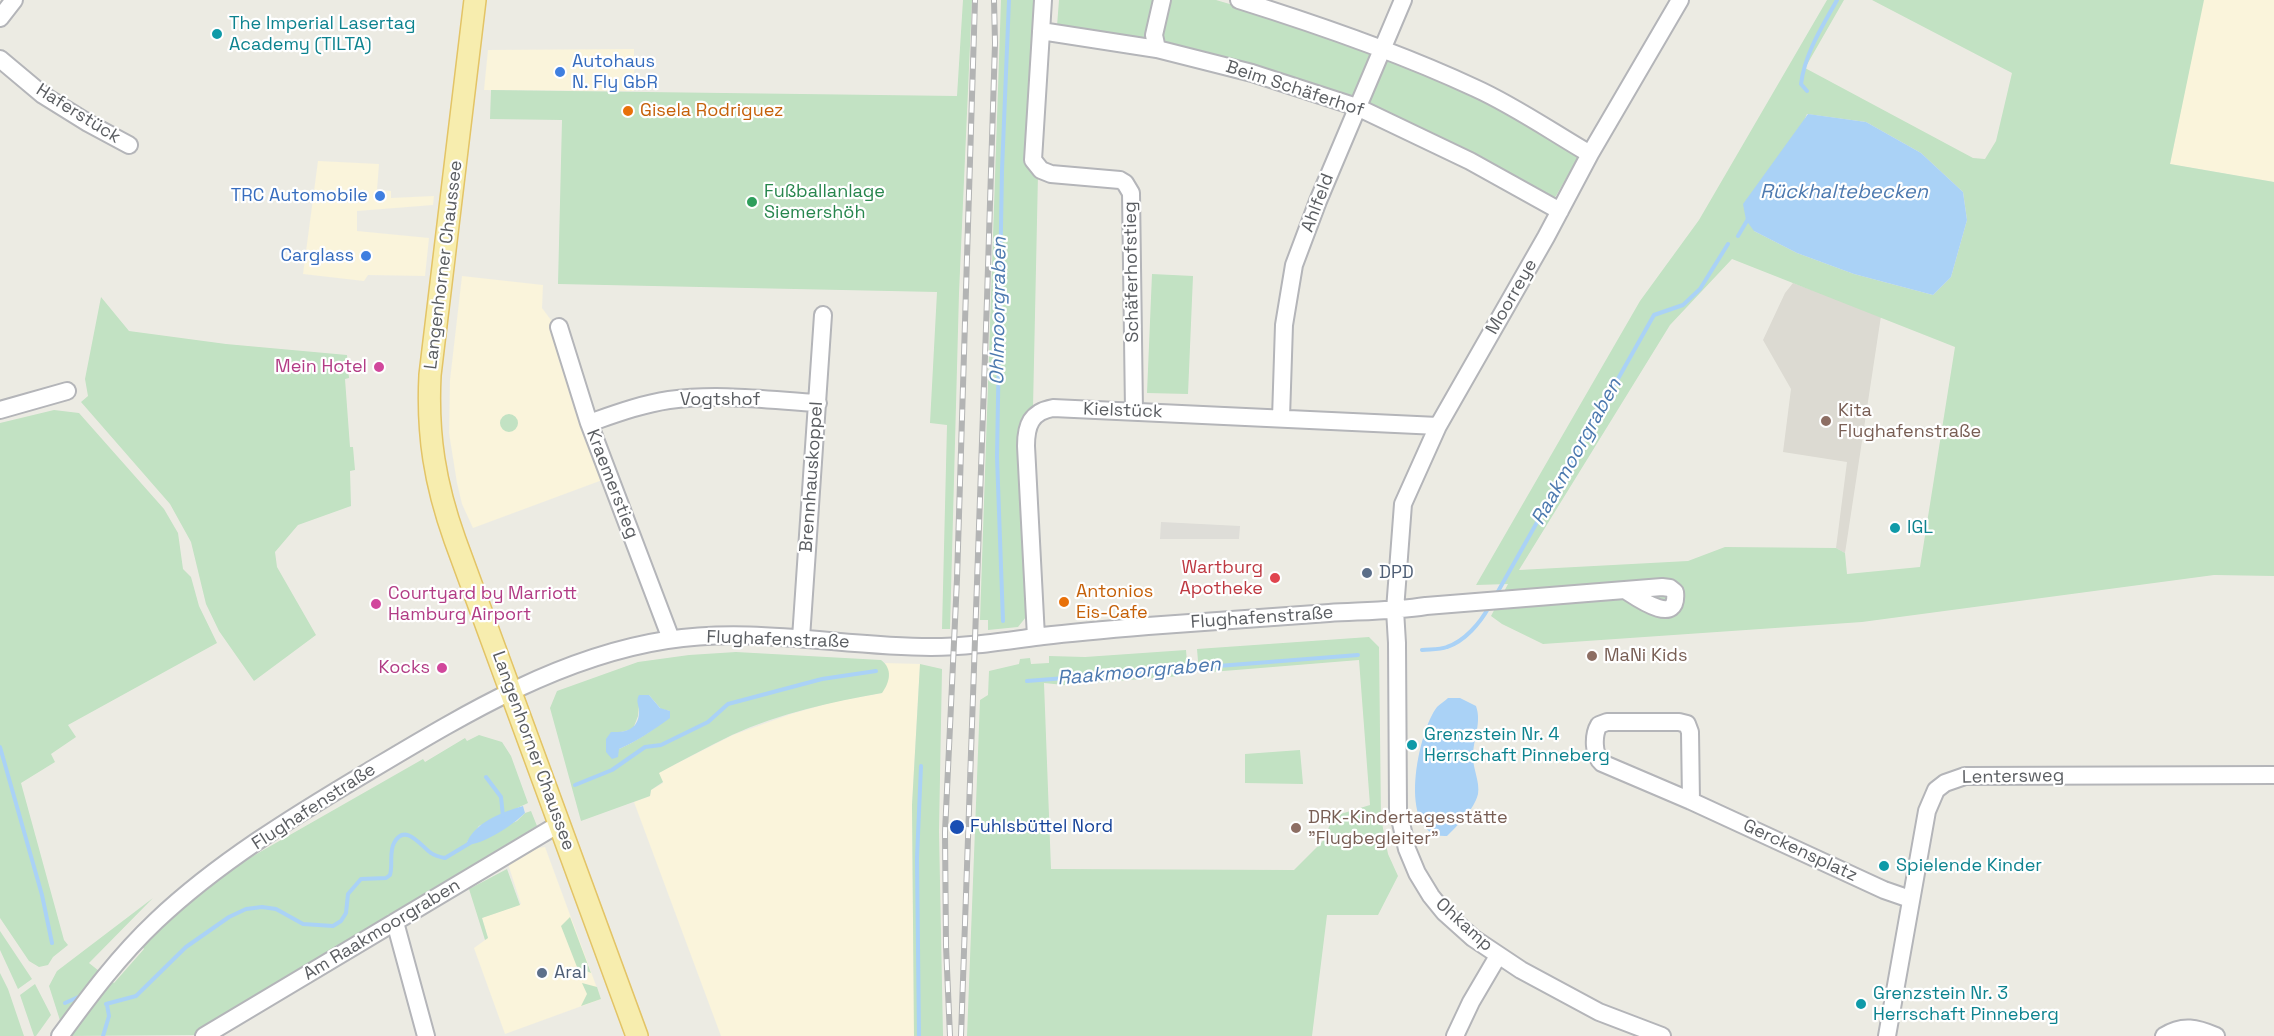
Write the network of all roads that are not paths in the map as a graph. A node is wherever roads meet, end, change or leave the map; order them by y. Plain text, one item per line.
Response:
1 (14, 0) edge
2 (476, 0) edge
3 (1043, 0) edge
4 (1162, 0) edge
5 (1239, 0) edge
6 (1403, 0) edge
7 (1680, 0) edge
8 (0, 18) edge
9 (1041, 31) junction
10 (1157, 49) junction
11 (1383, 49) junction
12 (0, 59) edge
13 (1357, 107) junction
14 (129, 145) dead end
15 (1590, 153) junction
16 (1560, 211) junction
17 (823, 315) dead end
18 (559, 327) dead end
19 (67, 391) dead end
20 (818, 403) junction
21 (0, 411) edge
22 (1134, 411) junction
23 (1281, 418) junction
24 (589, 423) junction
25 (1437, 426) junction
26 (1625, 590) dead end
27 (1395, 610) junction
28 (1036, 637) junction
29 (801, 638) junction
30 (671, 639) junction
31 (511, 691) junction
32 (2274, 775) edge
33 (1691, 801) junction
34 (559, 824) junction
35 (1910, 899) junction
36 (395, 922) junction
37 (1498, 956) junction
38 (60, 1036) edge
39 (204, 1036) edge
40 (426, 1036) edge
41 (637, 1036) edge
42 (1455, 1036) edge
43 (1662, 1036) edge
44 (1887, 1036) edge
45 (2164, 1036) edge
46 (2216, 1036) edge

1 - 8 street
2 - 31 main road, Langenhorner Chaussee
3 - 9 street
4 - 10 street
5 - 11 street
6 - 11 street, Ahlfeld
7 - 15 street, Moorreye
9 - 10 street, Beim Schäferhof
9 - 22 street, Schäferhofstieg
10 - 13 street, Beim Schäferhof
11 - 13 street, Ahlfeld
11 - 15 street
12 - 14 street, Haferstück
13 - 16 street, Beim Schäferhof
13 - 23 street, Ahlfeld
15 - 16 street, Moorreye
16 - 25 street, Moorreye
17 - 20 street, Brennhauskoppel
18 - 24 street, Kraemerstieg
19 - 21 street
20 - 24 street, Vogtshof
20 - 29 street, Brennhauskoppel
22 - 23 street, Kielstück
22 - 28 street, Kielstück
23 - 25 street, Kielstück
24 - 30 street, Kraemerstieg
25 - 27 street, Moorreye
26 - 27 street, Flughafenstraße
27 - 28 street, Flughafenstraße
27 - 37 street, Ohkamp
28 - 29 street, Flughafenstraße
29 - 30 street, Flughafenstraße
30 - 31 street, Flughafenstraße
31 - 34 main road, Langenhorner Chaussee
31 - 38 street, Flughafenstraße
32 - 35 street, Lentersweg
33 - 33 street, Gerckensplatz
33 - 35 street, Gerckensplatz
34 - 36 street, Am Raakmoorgraben
34 - 41 main road, Langenhorner Chaussee
35 - 44 street, Lentersweg
36 - 39 street, Am Raakmoorgraben
36 - 40 street
37 - 42 street
37 - 43 street, Ohkamp
45 - 46 street

